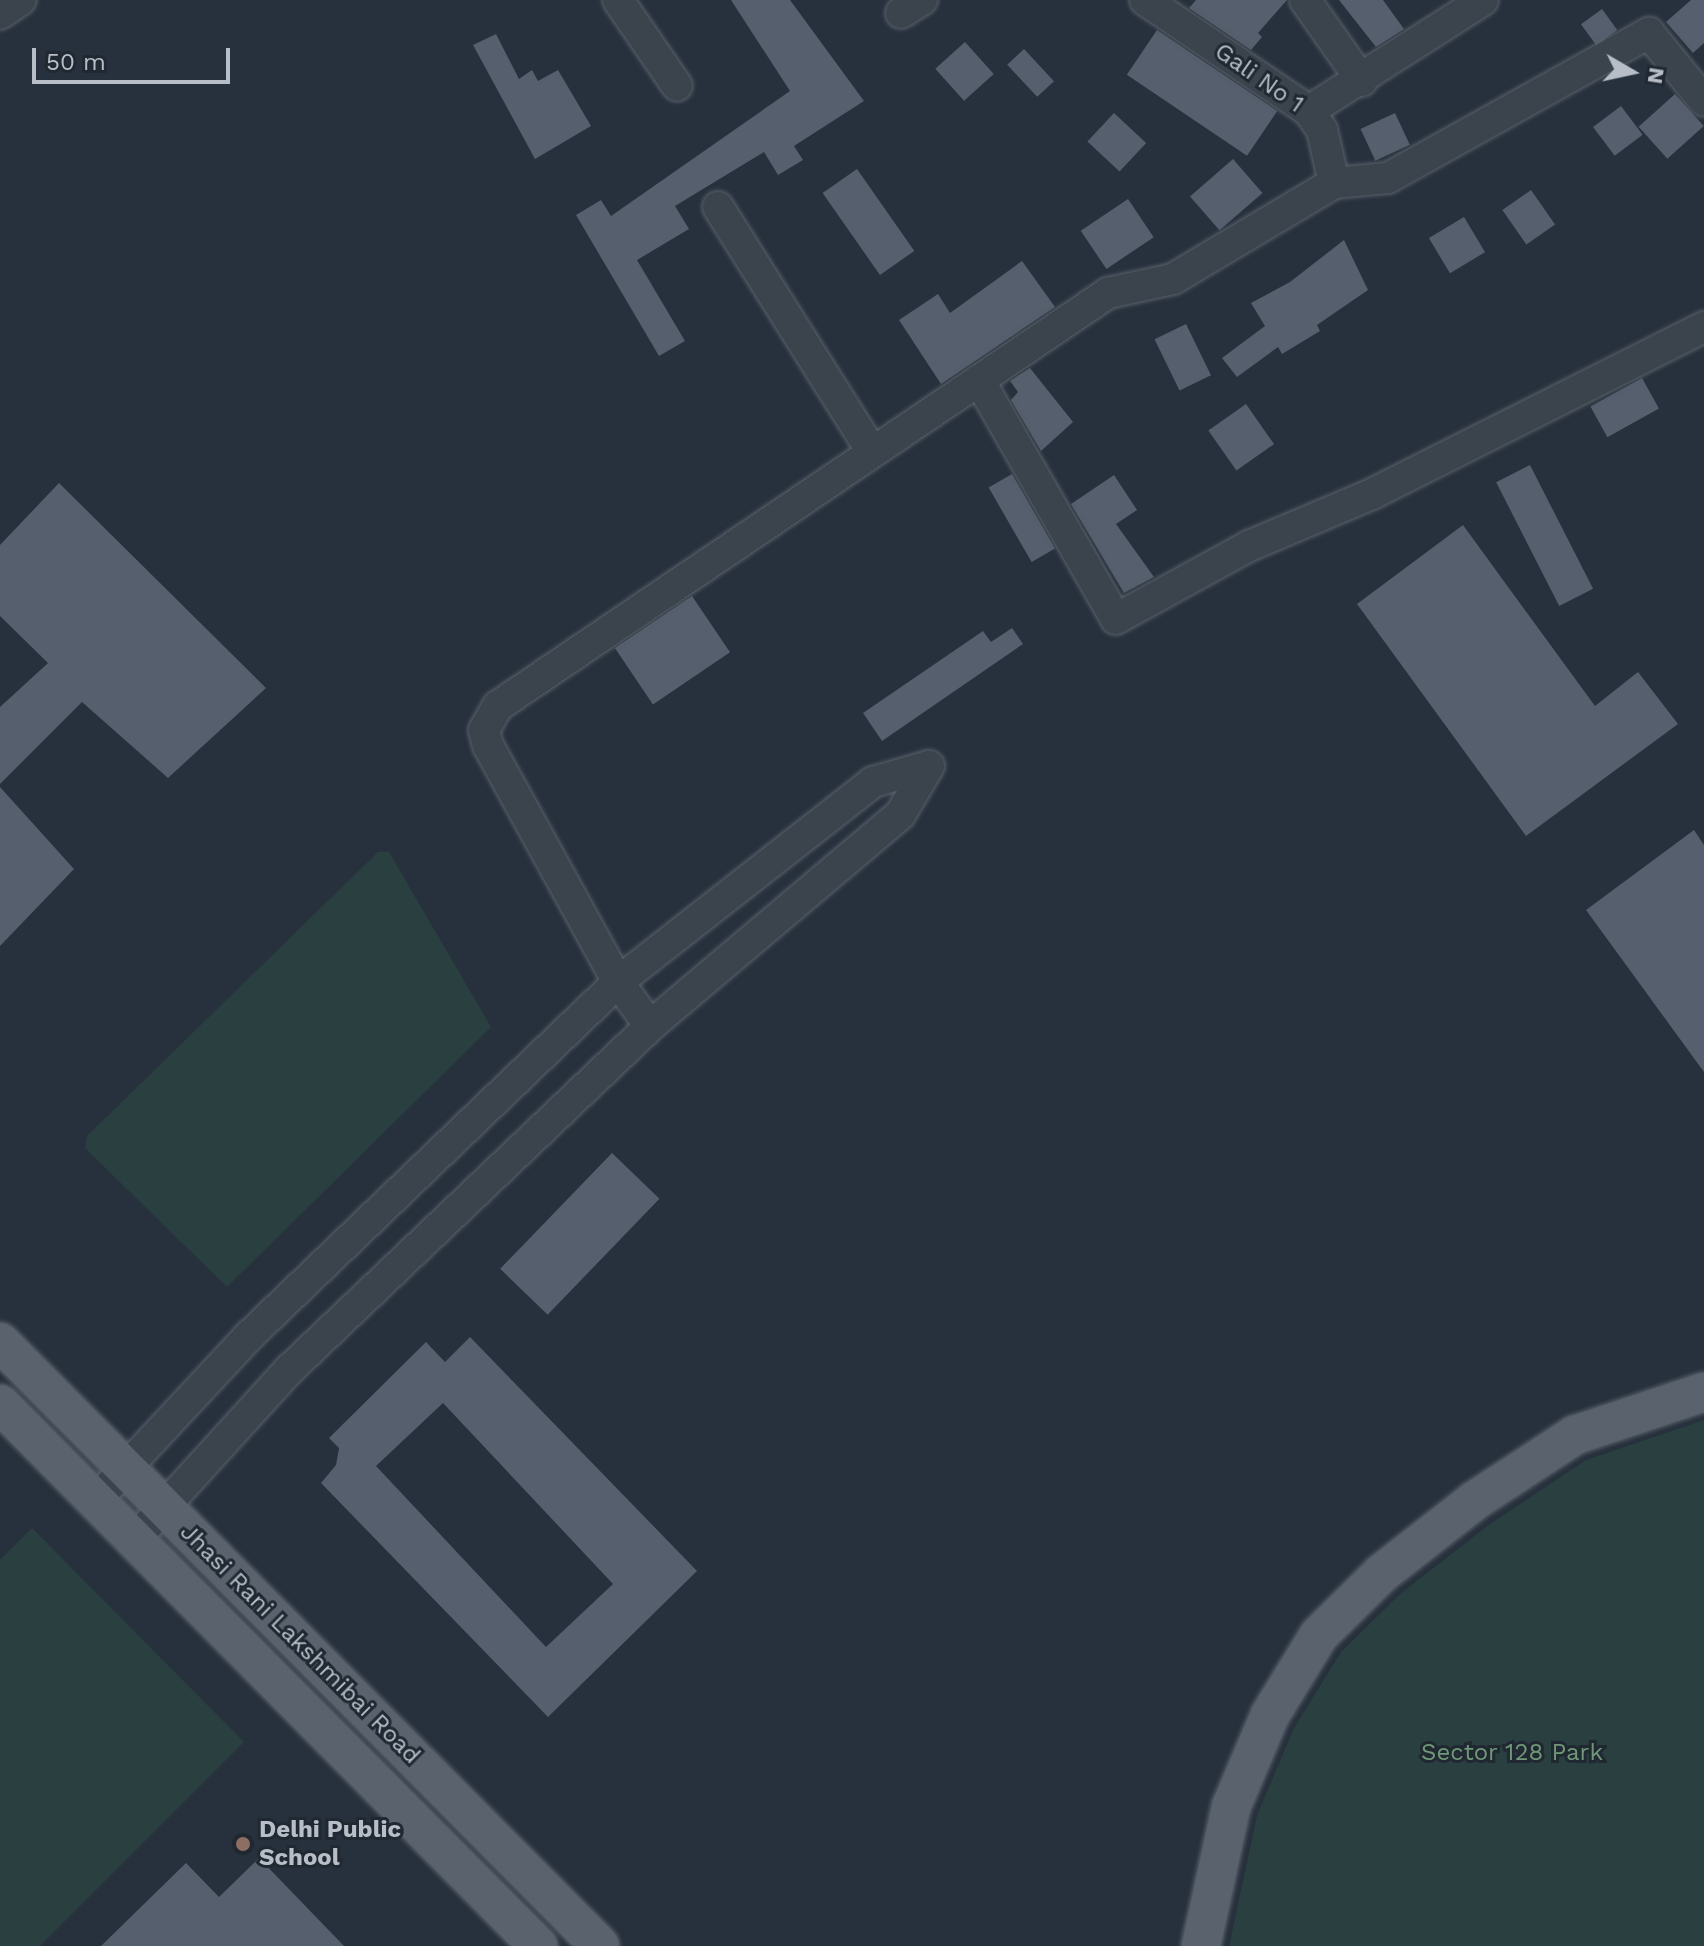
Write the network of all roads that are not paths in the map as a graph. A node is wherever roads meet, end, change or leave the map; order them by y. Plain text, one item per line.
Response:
1 (21, 0) edge
2 (618, 0) edge
3 (1145, 0) edge
4 (1305, 0) edge
5 (1483, 0) edge
6 (0, 14) edge
7 (1362, 81) junction
8 (677, 86) dead end
9 (1704, 101) edge
10 (1309, 111) junction
11 (1334, 183) junction
12 (718, 207) dead end
13 (1704, 327) edge
14 (979, 380) junction
15 (872, 452) junction
16 (618, 982) junction
17 (650, 1026) junction
18 (0, 1342) edge
19 (1704, 1392) edge
20 (0, 1404) edge
21 (125, 1468) junction
22 (96, 1500) junction
23 (165, 1509) junction
24 (135, 1539) junction
25 (538, 1946) edge
26 (600, 1946) edge
27 (1201, 1946) edge

1 - 6 street
2 - 8 street
3 - 10 street, Gali No 1
4 - 7 street
5 - 7 street
7 - 10 street
9 - 11 street
10 - 11 street, Gali No 1
11 - 14 street
12 - 15 street
13 - 14 street
14 - 15 street
15 - 16 street
16 - 17 street
16 - 17 street
16 - 21 street
17 - 23 street
18 - 21 main road, Jhasi Rani Lakshmibai Road
19 - 27 main road
20 - 22 main road, Jhasi Rani Lakshmibai Road
21 - 22 street
21 - 23 main road, Jhasi Rani Lakshmibai Road
22 - 24 main road, Jhasi Rani Lakshmibai Road
23 - 24 street
23 - 26 main road, Jhasi Rani Lakshmibai Road
24 - 25 main road, Jhasi Rani Lakshmibai Road

